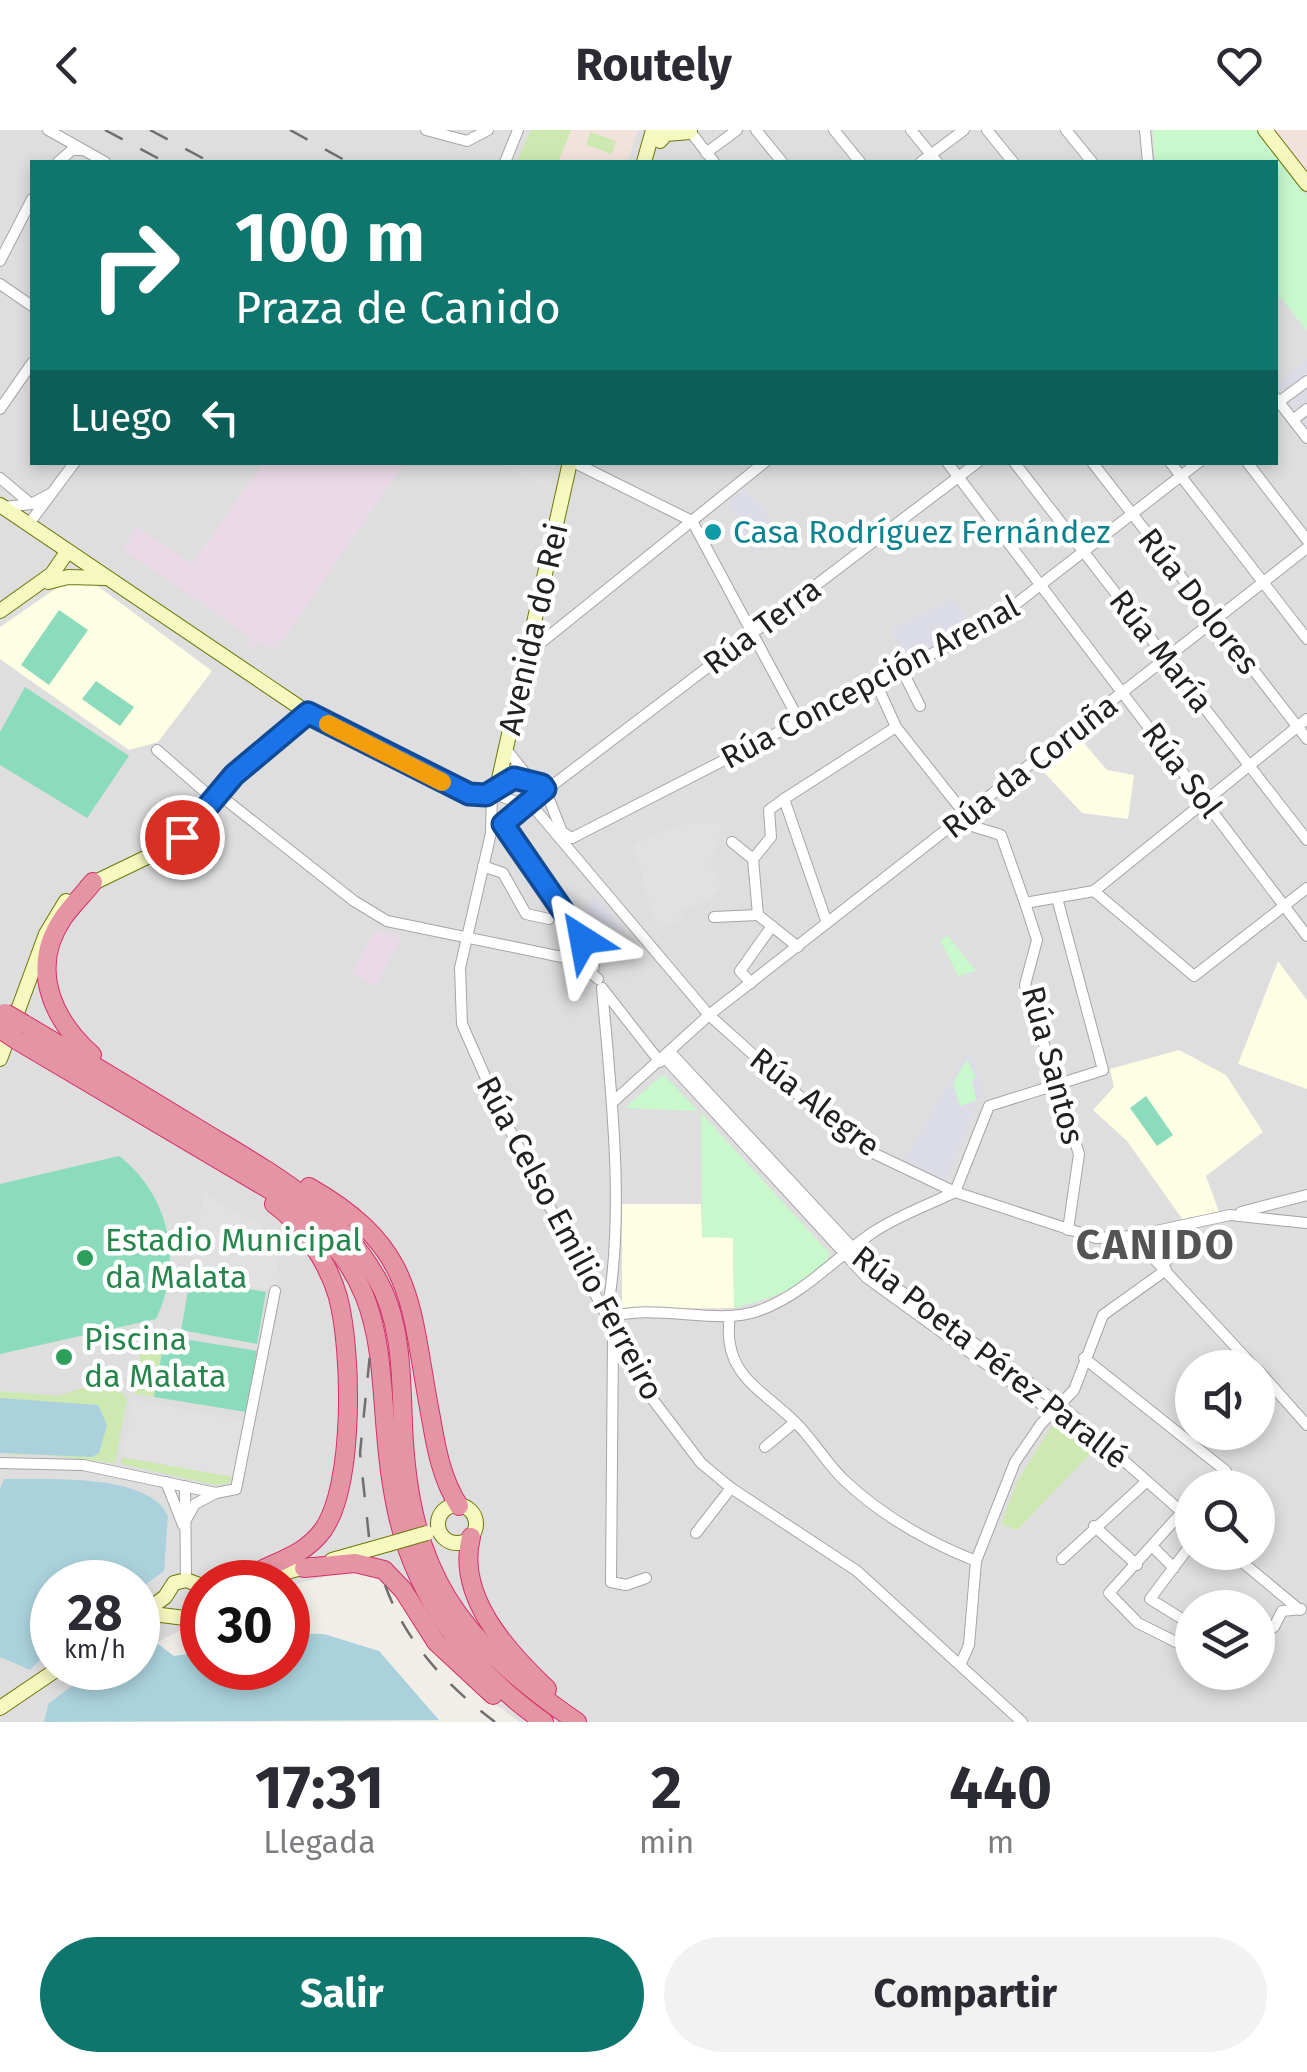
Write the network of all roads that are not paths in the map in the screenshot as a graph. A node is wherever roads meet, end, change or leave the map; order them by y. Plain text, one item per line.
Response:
1 (48, 130) edge
2 (426, 130) edge
3 (488, 130) edge
4 (737, 130) edge
5 (756, 130) edge
6 (834, 130) edge
7 (911, 130) edge
8 (964, 130) edge
9 (987, 130) edge
10 (1066, 130) edge
11 (1145, 130) edge
12 (1266, 130) edge
13 (516, 131) edge
14 (690, 131) edge
15 (659, 134) edge
16 (84, 150) junction
17 (710, 158) edge
18 (60, 160) edge
19 (102, 160) edge
20 (506, 160) edge
21 (645, 160) edge
22 (654, 160) edge
23 (780, 160) edge
24 (858, 160) edge
25 (930, 160) edge
26 (1010, 160) edge
27 (1090, 160) edge
28 (1148, 160) edge
29 (1307, 184) edge
30 (30, 204) edge
31 (18, 226) junction
32 (30, 233) edge
33 (0, 261) edge
34 (0, 284) edge
35 (30, 305) edge
36 (30, 366) edge
37 (1307, 381) edge
38 (1278, 400) edge
39 (1278, 403) edge
40 (1307, 409) edge
41 (0, 410) edge
42 (1293, 420) junction
43 (1307, 438) edge
44 (73, 465) edge
45 (570, 465) edge
46 (577, 465) edge
47 (760, 465) edge
48 (948, 465) edge
49 (974, 465) edge
50 (1016, 465) edge
51 (1094, 465) edge
52 (1172, 465) edge
53 (1195, 465) edge
54 (1249, 465) edge
55 (958, 477) junction
56 (1181, 477) junction
57 (0, 478) edge
58 (55, 492) junction
59 (31, 504) junction
60 (2, 506) edge
61 (1132, 515) junction
62 (692, 521) junction
63 (28, 525) junction
64 (1307, 540) edge
65 (1307, 548) edge
66 (1085, 553) junction
67 (74, 557) junction
68 (68, 577) junction
69 (105, 578) junction
70 (1263, 582) junction
71 (38, 586) junction
72 (1041, 588) junction
73 (0, 612) edge
74 (1214, 620) junction
75 (753, 633) junction
76 (1307, 639) edge
77 (524, 657) junction
78 (1166, 658) junction
79 (902, 670) junction
80 (876, 684) junction
81 (1123, 692) junction
82 (920, 706) dead end
83 (308, 713) junction
84 (800, 722) junction
85 (1302, 723) edge
86 (896, 727) junction
87 (1307, 739) edge
88 (506, 749) junction
89 (157, 750) dead end
90 (1249, 765) junction
91 (530, 779) junction
92 (545, 789) junction
93 (492, 794) junction
94 (215, 796) junction
95 (784, 800) junction
96 (1205, 800) junction
97 (524, 804) junction
98 (968, 816) junction
99 (503, 821) junction
100 (491, 833) junction
101 (572, 838) junction
102 (1307, 840) edge
103 (732, 842) dead end
104 (567, 851) junction
105 (753, 859) junction
106 (483, 866) junction
107 (93, 882) junction
108 (1307, 888) edge
109 (1094, 891) junction
110 (1057, 898) junction
111 (1026, 903) junction
112 (1284, 906) junction
113 (758, 915) junction
114 (714, 916) dead end
115 (549, 919) dead end
116 (827, 923) junction
117 (772, 926) junction
118 (1307, 936) edge
119 (467, 937) junction
120 (798, 946) junction
121 (581, 954) junction
122 (600, 983) junction
123 (752, 983) junction
124 (709, 1016) junction
125 (2, 1017) edge
126 (21, 1032) junction
127 (665, 1058) junction
128 (0, 1059) edge
129 (109, 1074) junction
130 (1056, 1085) junction
131 (614, 1101) junction
132 (206, 1134) junction
133 (210, 1156) junction
134 (955, 1192) junction
135 (1307, 1196) edge
136 (1230, 1214) junction
137 (1194, 1222) junction
138 (1307, 1222) edge
139 (1068, 1230) junction
140 (1134, 1236) junction
141 (848, 1252) junction
142 (1165, 1268) junction
143 (275, 1291) dead end
144 (730, 1316) junction
145 (606, 1318) junction
146 (614, 1334) junction
147 (1239, 1350) edge
148 (1084, 1358) junction
149 (1275, 1390) edge
150 (1056, 1408) junction
151 (795, 1422) junction
152 (1307, 1425) edge
153 (764, 1447) dead end
154 (0, 1463) edge
155 (1225, 1470) edge
156 (166, 1482) junction
157 (1146, 1482) junction
158 (185, 1486) junction
159 (730, 1488) junction
160 (216, 1493) junction
161 (459, 1506) junction
162 (1175, 1506) edge
163 (1175, 1521) edge
164 (183, 1525) junction
165 (1094, 1526) junction
166 (433, 1531) junction
167 (696, 1533) dead end
168 (471, 1536) junction
169 (1154, 1548) junction
170 (1062, 1559) dead end
171 (191, 1560) edge
172 (285, 1560) edge
173 (976, 1561) junction
174 (1137, 1565) junction
175 (310, 1566) edge
176 (310, 1567) edge
177 (1174, 1568) joint
178 (1253, 1570) edge
179 (646, 1578) dead end
180 (180, 1585) edge
181 (166, 1597) junction
182 (160, 1601) edge
183 (1304, 1609) edge
184 (160, 1615) edge
185 (174, 1615) junction
186 (180, 1616) edge
187 (1175, 1616) edge
188 (1275, 1624) edge
189 (1175, 1642) edge
190 (962, 1663) junction
191 (30, 1688) edge
192 (0, 1708) edge
193 (529, 1722) edge
194 (544, 1722) edge
195 (578, 1722) edge
196 (1022, 1722) edge

1 - 16 street
2 - 3 street
4 - 17 street
5 - 23 street
6 - 24 street
7 - 25 street
8 - 25 street
9 - 26 street
10 - 27 street
11 - 28 street
12 - 29 main road
13 - 20 street
14 - 15 main road
14 - 17 street
15 - 21 main road
15 - 22 main road
16 - 18 street
16 - 19 street
30 - 31 street
31 - 32 street
31 - 33 street
34 - 35 street
36 - 41 street
37 - 38 street
39 - 42 street
40 - 42 street
42 - 43 street
44 - 58 street
45 - 77 main road, Avenida do Rei
46 - 62 street
47 - 62 street
48 - 55 street, Rúa Sol
49 - 55 street, Rúa Terra
50 - 66 street, Rúa María
51 - 61 street, Rúa Dolores
52 - 56 street
53 - 56 street, Rúa Concepción Arenal
54 - 64 street
55 - 72 street, Rúa Sol
55 - 75 street, Rúa Terra
56 - 61 street, Rúa Concepción Arenal
56 - 70 street
57 - 59 street
58 - 59 street
58 - 63 street
59 - 60 street
60 - 63 main road
61 - 66 street, Rúa Concepción Arenal
61 - 74 street, Rúa Dolores
62 - 75 street
62 - 77 street
63 - 67 main road
65 - 70 street, Rúa da Coruña
66 - 72 street, Rúa Concepción Arenal
66 - 78 street, Rúa María
67 - 68 main road
67 - 69 main road
67 - 71 main road
68 - 69 main road
68 - 71 main road
69 - 83 main road
70 - 74 street, Rúa da Coruña
70 - 76 street
71 - 73 main road
72 - 79 street, Rúa Concepción Arenal
72 - 81 street, Rúa Sol
74 - 78 street, Rúa da Coruña
74 - 85 street, Rúa Dolores
75 - 84 street
75 - 92 street, Rúa Terra
77 - 88 main road, Avenida do Rei
78 - 81 street, Rúa da Coruña
78 - 90 street, Rúa María
79 - 80 street, Rúa Concepción Arenal
79 - 82 street
80 - 84 street, Rúa Concepción Arenal
80 - 86 street, Rúa Santos
81 - 96 street, Rúa Sol
81 - 98 street, Rúa da Coruña
83 - 93 main road
83 - 94 main road
84 - 101 street, Rúa Concepción Arenal
85 - 87 street, Rúa Dolores
85 - 90 street
86 - 95 street
86 - 98 street, Rúa Santos
88 - 91 street
88 - 93 main road, Avenida do Rei
89 - 94 street
90 - 96 street
90 - 102 street, Rúa María
91 - 92 street
91 - 93 street
92 - 97 street, Rúa Terra
92 - 101 street
93 - 97 street
93 - 100 street, Rúa Celso Emilio Ferreiro
94 - 107 main road
94 - 119 street
95 - 105 street
95 - 116 street
96 - 109 street
96 - 112 street, Rúa Sol
97 - 99 street
97 - 104 street, Rúa Alegre
98 - 111 street, Rúa Santos
98 - 116 street, Rúa da Coruña
99 - 100 street
99 - 121 street
100 - 106 street, Rúa Celso Emilio Ferreiro
101 - 104 street
103 - 105 street
104 - 124 street, Rúa Alegre
105 - 113 street
106 - 115 street
106 - 119 street, Rúa Celso Emilio Ferreiro
107 - 128 main road
107 - 129 highway
108 - 112 street
109 - 110 street
109 - 112 street
110 - 111 street
110 - 130 street
111 - 130 street, Rúa Santos
112 - 118 street, Rúa Sol
113 - 114 street
113 - 117 street
116 - 120 street, Rúa da Coruña
117 - 120 street
117 - 123 street
119 - 121 street
119 - 145 street, Rúa Celso Emilio Ferreiro
120 - 123 street, Rúa da Coruña
121 - 122 street
122 - 127 street, Rúa Poeta Pérez Parallé
122 - 131 street
123 - 124 street, Rúa da Coruña
124 - 127 street, Rúa da Coruña
124 - 134 street, Rúa Alegre
125 - 126 highway, bridge
126 - 129 highway
126 - 133 highway
127 - 131 street, Rúa da Coruña
127 - 141 street, Rúa Poeta Pérez Parallé
129 - 132 highway
130 - 134 street
130 - 139 street, Rúa Santos
131 - 145 street
132 - 161 highway
132 - 195 highway
133 - 172 highway
133 - 194 highway
134 - 139 street, Rúa Alegre
134 - 141 street
135 - 136 street, Rúa Alegre
136 - 137 street, Rúa Alegre
136 - 138 street
137 - 140 street, Rúa Alegre
137 - 142 street
139 - 140 street, Rúa Alegre
140 - 142 street
141 - 144 street
141 - 150 street, Rúa Poeta Pérez Parallé
142 - 147 street
142 - 148 street
143 - 160 street
144 - 145 street
144 - 151 street
145 - 146 street, Rúa Celso Emilio Ferreiro
146 - 159 street, Rúa Celso Emilio Ferreiro
146 - 179 street
148 - 150 street
148 - 155 street
149 - 152 street
150 - 157 street, Rúa Poeta Pérez Parallé
150 - 173 street
151 - 153 street
151 - 173 street
154 - 156 street
156 - 158 street
156 - 164 street
157 - 162 street, Rúa Poeta Pérez Parallé
157 - 165 street
158 - 160 street
158 - 164 street
159 - 167 street
159 - 190 street, Rúa Celso Emilio Ferreiro
160 - 164 street
161 - 166 main road
161 - 168 main road
163 - 169 street
164 - 171 street
165 - 170 street
165 - 174 street
166 - 168 main road
166 - 175 main road, bridge
168 - 195 highway
169 - 174 street
169 - 177 street
173 - 190 street
174 - 189 street
176 - 193 highway
177 - 187 street
178 - 183 street
180 - 181 main road
181 - 182 main road
181 - 185 main road
183 - 188 street
184 - 185 main road
185 - 186 main road
190 - 196 street, Rúa Celso Emilio Ferreiro
191 - 192 main road

